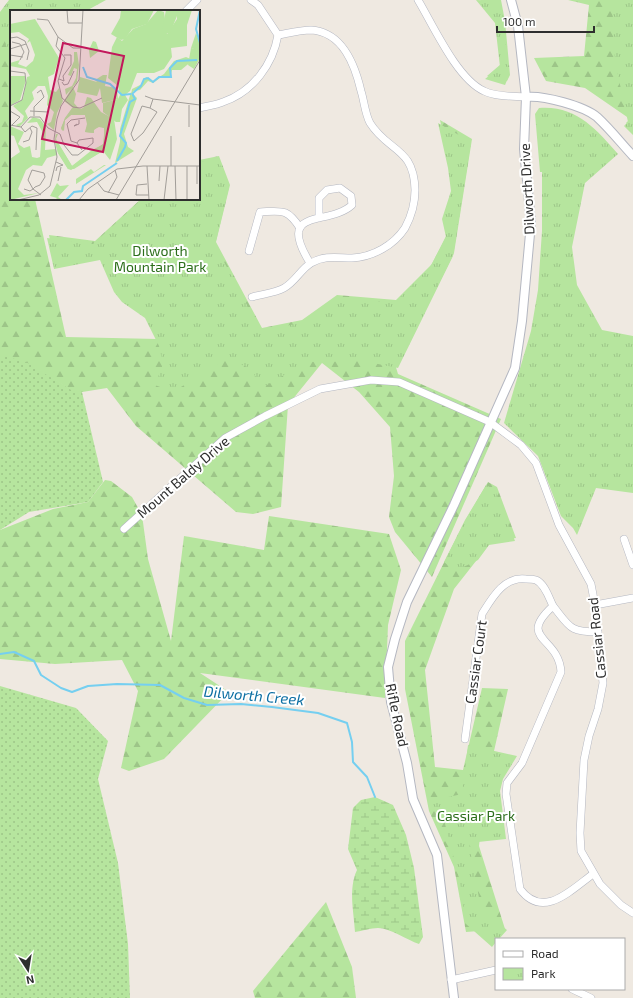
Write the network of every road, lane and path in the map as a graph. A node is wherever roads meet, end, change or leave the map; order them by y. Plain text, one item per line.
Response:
1 (197, 0) edge
2 (251, 0) edge
3 (418, 0) edge
4 (511, 0) edge
5 (187, 10) edge
6 (278, 34) junction
7 (526, 97) junction
8 (200, 108) edge
9 (633, 156) edge
10 (319, 218) junction
11 (300, 228) junction
12 (250, 251) dead end
13 (310, 263) junction
14 (252, 297) dead end
15 (490, 422) junction
16 (124, 529) dead end
17 (624, 539) dead end
18 (633, 565) edge
19 (633, 598) edge
20 (595, 605) junction
21 (554, 606) junction
22 (598, 632) junction
23 (465, 739) dead end
24 (593, 874) junction
25 (633, 913) edge
26 (495, 970) edge
27 (451, 980) junction
28 (574, 990) edge
29 (454, 998) edge
30 (591, 998) edge

1 - 5 street
2 - 6 street
3 - 7 street
4 - 7 street, Dilworth Drive
6 - 8 street
6 - 13 street
7 - 9 street
7 - 15 street, Dilworth Drive
10 - 10 street
10 - 11 street
11 - 12 street
11 - 13 street
13 - 14 street
15 - 16 street, Mount Baldy Drive
15 - 20 street, Cassiar Road
15 - 27 street, Rifle Road
17 - 18 street
19 - 20 street
20 - 22 street, Cassiar Road
21 - 22 street, Cassiar Court
21 - 23 street, Cassiar Court
21 - 24 street
22 - 24 street, Cassiar Road
24 - 25 street, Cassiar Road
26 - 27 street
27 - 29 street, Rifle Road
28 - 30 street

